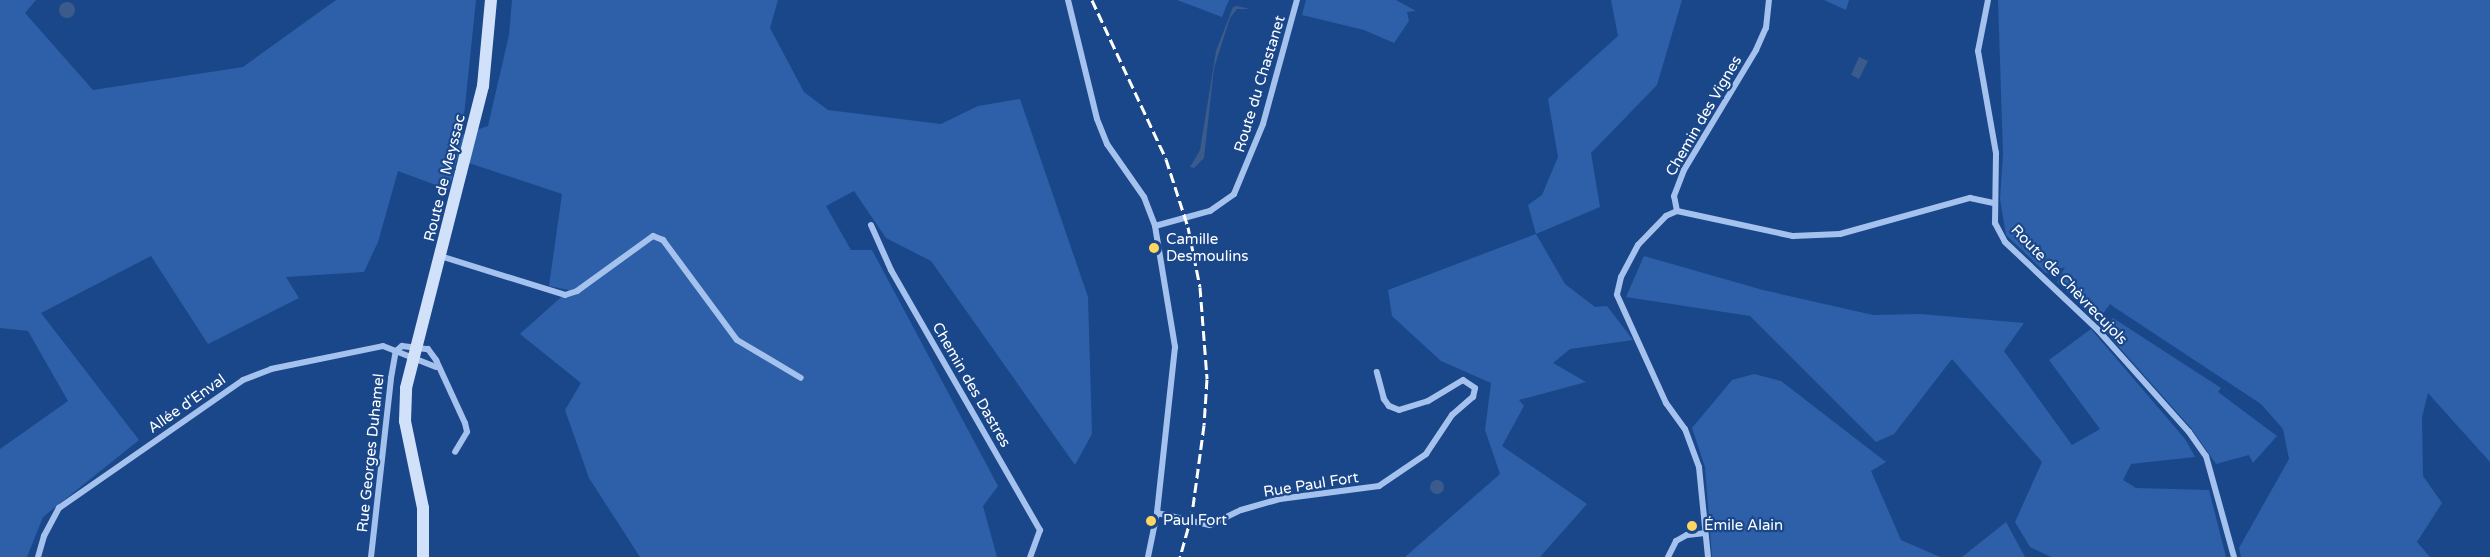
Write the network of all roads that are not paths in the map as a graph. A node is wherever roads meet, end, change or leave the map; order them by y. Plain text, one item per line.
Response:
1 (491, 0) edge
2 (1068, 0) edge
3 (1297, 0) edge
4 (1769, 0) edge
5 (1988, 0) edge
6 (1993, 203) junction
7 (1677, 211) junction
8 (871, 225) dead end
9 (1155, 226) junction
10 (440, 256) junction
11 (416, 346) junction
12 (396, 351) junction
13 (412, 360) junction
14 (436, 367) junction
15 (1377, 372) dead end
16 (801, 378) dead end
17 (455, 452) dead end
18 (1157, 513) junction
19 (1705, 533) junction
20 (38, 557) edge
21 (371, 557) edge
22 (423, 557) edge
23 (1030, 557) edge
24 (1148, 557) edge
25 (1668, 557) edge
26 (1708, 557) edge
27 (2234, 557) edge

1 - 10 main road, Route de Meyssac
2 - 9 street
3 - 9 street, Route du Chastanet
4 - 7 street, Chemin des Vignes
5 - 6 street, Route de Chèvrecujols
6 - 7 street
6 - 27 street, Route de Chèvrecujols
7 - 19 street
8 - 23 street, Chemin des Dastres
9 - 18 street
10 - 11 main road, Route de Meyssac
10 - 16 street
11 - 12 street
11 - 13 main road, Route de Meyssac
11 - 14 street
12 - 13 street
12 - 20 street, Allée d'Enval
12 - 21 street, Rue Georges Duhamel
13 - 14 street
13 - 22 main road, Route de Meyssac
14 - 17 street
15 - 18 street, Rue Paul Fort
18 - 24 street
19 - 25 street
19 - 26 street

